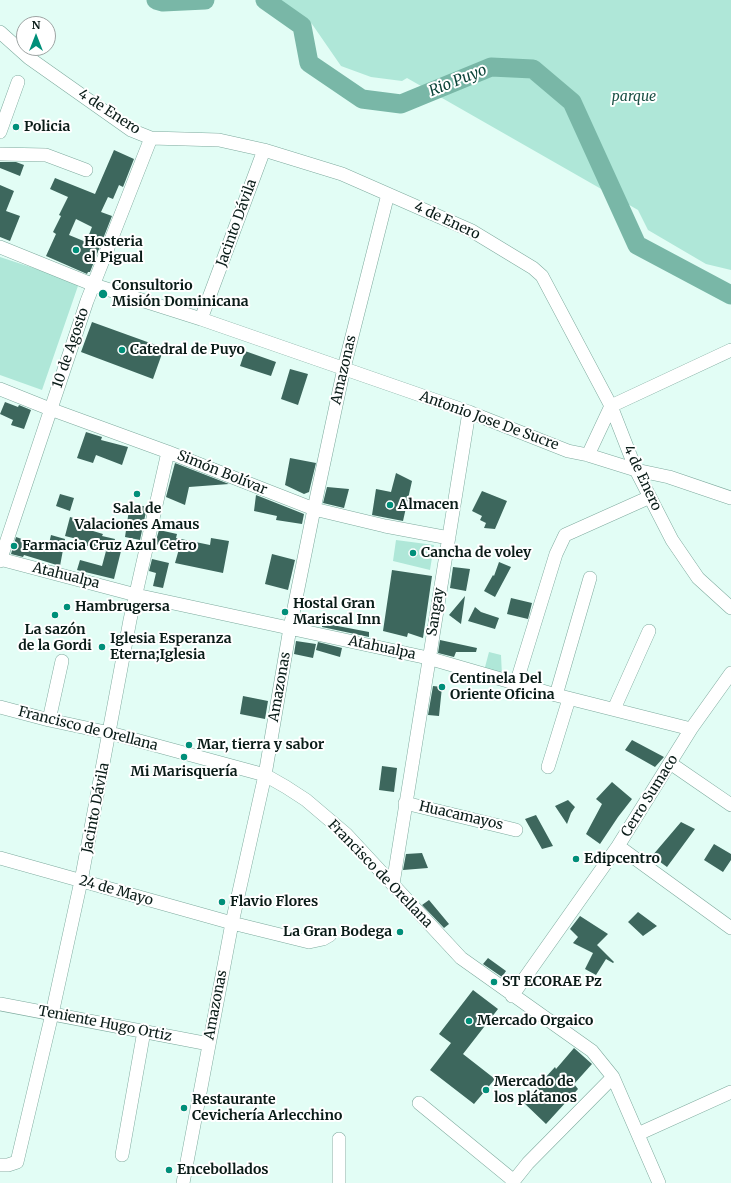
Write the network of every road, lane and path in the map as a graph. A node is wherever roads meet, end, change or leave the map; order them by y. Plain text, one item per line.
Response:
1 (0, 32) edge
2 (18, 82) dead end
3 (0, 132) edge
4 (151, 138) junction
5 (264, 150) junction
6 (0, 154) edge
7 (86, 170) dead end
8 (388, 194) junction
9 (0, 247) edge
10 (94, 285) junction
11 (202, 319) junction
12 (731, 350) edge
13 (344, 368) junction
14 (0, 389) edge
15 (611, 406) junction
16 (50, 409) junction
17 (468, 412) junction
18 (168, 452) junction
19 (588, 455) junction
20 (636, 470) junction
21 (650, 497) junction
22 (731, 498) edge
23 (314, 509) junction
24 (449, 538) junction
25 (0, 560) edge
26 (590, 578) dead end
27 (136, 594) junction
28 (731, 608) edge
29 (290, 628) junction
30 (649, 631) dead end
31 (428, 658) junction
32 (62, 661) dead end
33 (731, 673) edge
34 (516, 684) junction
35 (556, 695) junction
36 (569, 699) junction
37 (0, 707) edge
38 (614, 709) junction
39 (49, 720) junction
40 (691, 729) junction
41 (110, 733) junction
42 (670, 763) junction
43 (548, 767) dead end
44 (264, 775) junction
45 (405, 803) junction
46 (731, 804) edge
47 (516, 830) dead end
48 (618, 846) junction
49 (0, 858) edge
50 (81, 881) junction
51 (393, 884) junction
52 (232, 923) junction
53 (731, 928) edge
54 (330, 935) dead end
55 (512, 996) junction
56 (0, 1004) edge
57 (52, 1014) junction
58 (144, 1031) junction
59 (209, 1044) junction
60 (613, 1077) junction
61 (731, 1092) edge
62 (419, 1103) dead end
63 (638, 1134) junction
64 (339, 1139) dead end
65 (122, 1155) dead end
66 (0, 1165) edge
67 (513, 1182) edge
68 (183, 1183) edge
69 (339, 1183) edge
70 (659, 1183) edge

1 - 4 street, 4 de Enero
2 - 3 street
4 - 5 street, 4 de Enero
4 - 10 street, 10 de Agosto
5 - 8 street, 4 de Enero
5 - 11 street, Jacinto Dávila
6 - 7 street
8 - 13 street, Amazonas
8 - 15 street, 4 de Enero
9 - 10 street, Antonio Jose De Sucre
10 - 11 street, Antonio Jose De Sucre
10 - 16 street, 10 de Agosto
11 - 13 street, Antonio Jose De Sucre
12 - 15 street
13 - 17 street, Antonio Jose De Sucre
13 - 23 street, Amazonas
14 - 16 street, Simón Bolívar
15 - 19 street
15 - 20 street, 4 de Enero
16 - 18 street, Simón Bolívar
16 - 25 street, 10 de Agosto
17 - 19 street, Antonio Jose De Sucre
17 - 24 street, Sangay
18 - 23 street, Simón Bolívar
18 - 27 street, Jacinto Dávila
19 - 20 street, Antonio Jose De Sucre
20 - 21 street, 4 de Enero
20 - 22 street, Antonio Jose De Sucre
21 - 28 street, 4 de Enero
21 - 34 street
23 - 24 street, Simón Bolívar
23 - 29 street, Amazonas
24 - 31 street, Sangay
25 - 27 street, Atahualpa
26 - 35 street
27 - 29 street, Atahualpa
27 - 41 street, Jacinto Dávila
29 - 31 street, Atahualpa
29 - 44 street, Amazonas
30 - 38 street
31 - 34 street, Atahualpa
31 - 45 street, Sangay
32 - 39 street
33 - 40 street, Cerro Sumaco
34 - 35 street, Atahualpa
35 - 36 street, Atahualpa
36 - 38 street, Atahualpa
36 - 43 street
37 - 39 street, Francisco de Orellana
38 - 40 street, Atahualpa
39 - 41 street, Francisco de Orellana
40 - 42 street, Cerro Sumaco
41 - 44 street, Francisco de Orellana
41 - 50 street, Jacinto Dávila
42 - 46 street
42 - 48 street, Cerro Sumaco
44 - 51 street, Francisco de Orellana
44 - 52 street, Amazonas
45 - 47 street, Huacamayos
45 - 51 street, Sangay
48 - 53 street
48 - 55 street, Cerro Sumaco
49 - 50 street, 24 de Mayo
50 - 52 street, 24 de Mayo
50 - 57 street, Jacinto Dávila
51 - 55 street, Francisco de Orellana
52 - 54 street, 24 de Mayo
52 - 59 street, Amazonas
55 - 60 street, Francisco de Orellana
56 - 57 street, Teniente Hugo Ortiz
57 - 58 street, Teniente Hugo Ortiz
57 - 66 street, Jacinto Dávila
58 - 59 street, Teniente Hugo Ortiz
58 - 65 street
59 - 68 street, Amazonas
60 - 63 street, Francisco de Orellana
60 - 67 street
61 - 63 street
62 - 67 street
63 - 70 street, Francisco de Orellana
64 - 69 street

